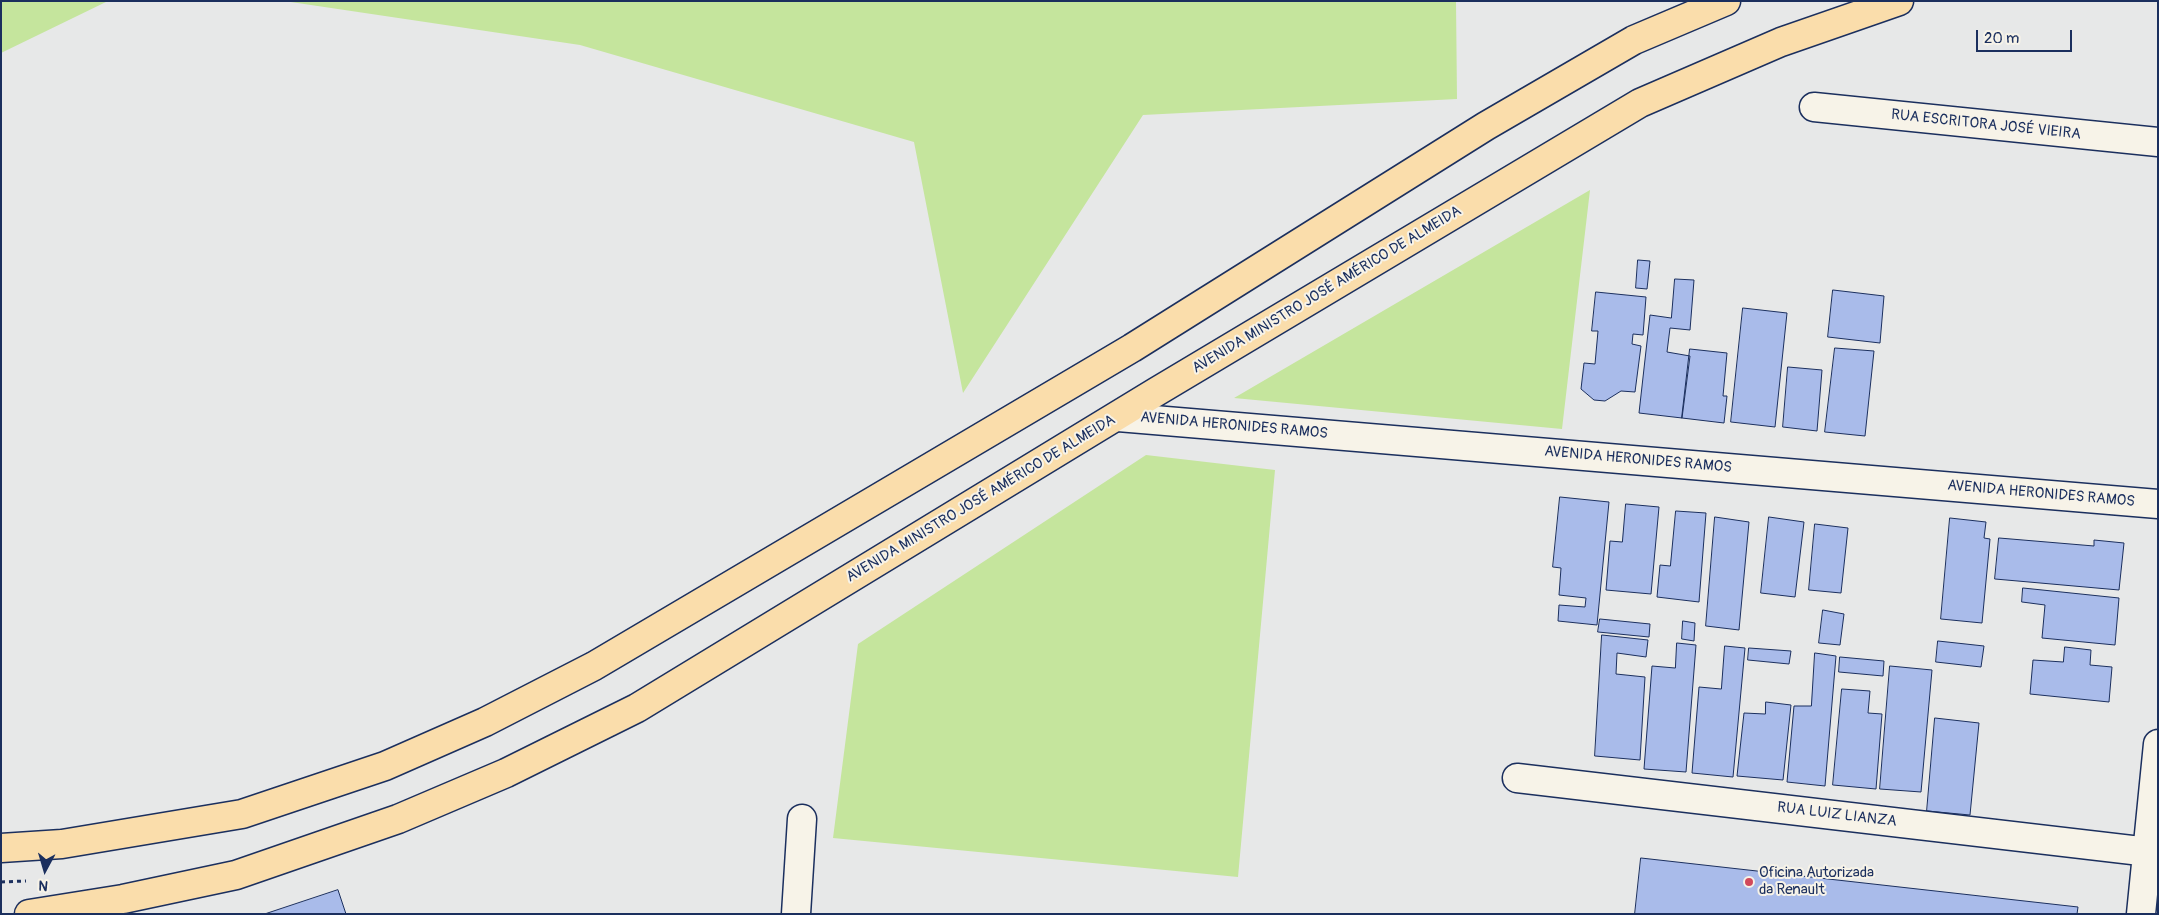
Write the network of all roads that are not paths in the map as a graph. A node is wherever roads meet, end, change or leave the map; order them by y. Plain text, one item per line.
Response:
1 (1726, 1) edge
2 (1900, 1) edge
3 (1814, 107) dead end
4 (2158, 142) edge
5 (1118, 417) junction
6 (2158, 504) edge
7 (2158, 744) edge
8 (1517, 778) dead end
9 (802, 819) dead end
10 (1, 848) edge
11 (2152, 852) edge
12 (118, 907) edge
13 (29, 914) edge
14 (796, 914) edge
15 (2141, 914) edge

1 - 10 main road
2 - 5 main road, AVENIDA MINISTRO JOSÉ AMÉRICO DE ALMEIDA
3 - 4 street, RUA ESCRITORA JOSÉ VIEIRA
5 - 6 street, AVENIDA HERONIDES RAMOS
5 - 12 main road, AVENIDA MINISTRO JOSÉ AMÉRICO DE ALMEIDA
7 - 11 street
8 - 11 street, RUA LUIZ LIANZA
9 - 14 street
11 - 15 street
12 - 13 main road, AVENIDA MINISTRO JOSÉ AMÉRICO DE ALMEIDA

